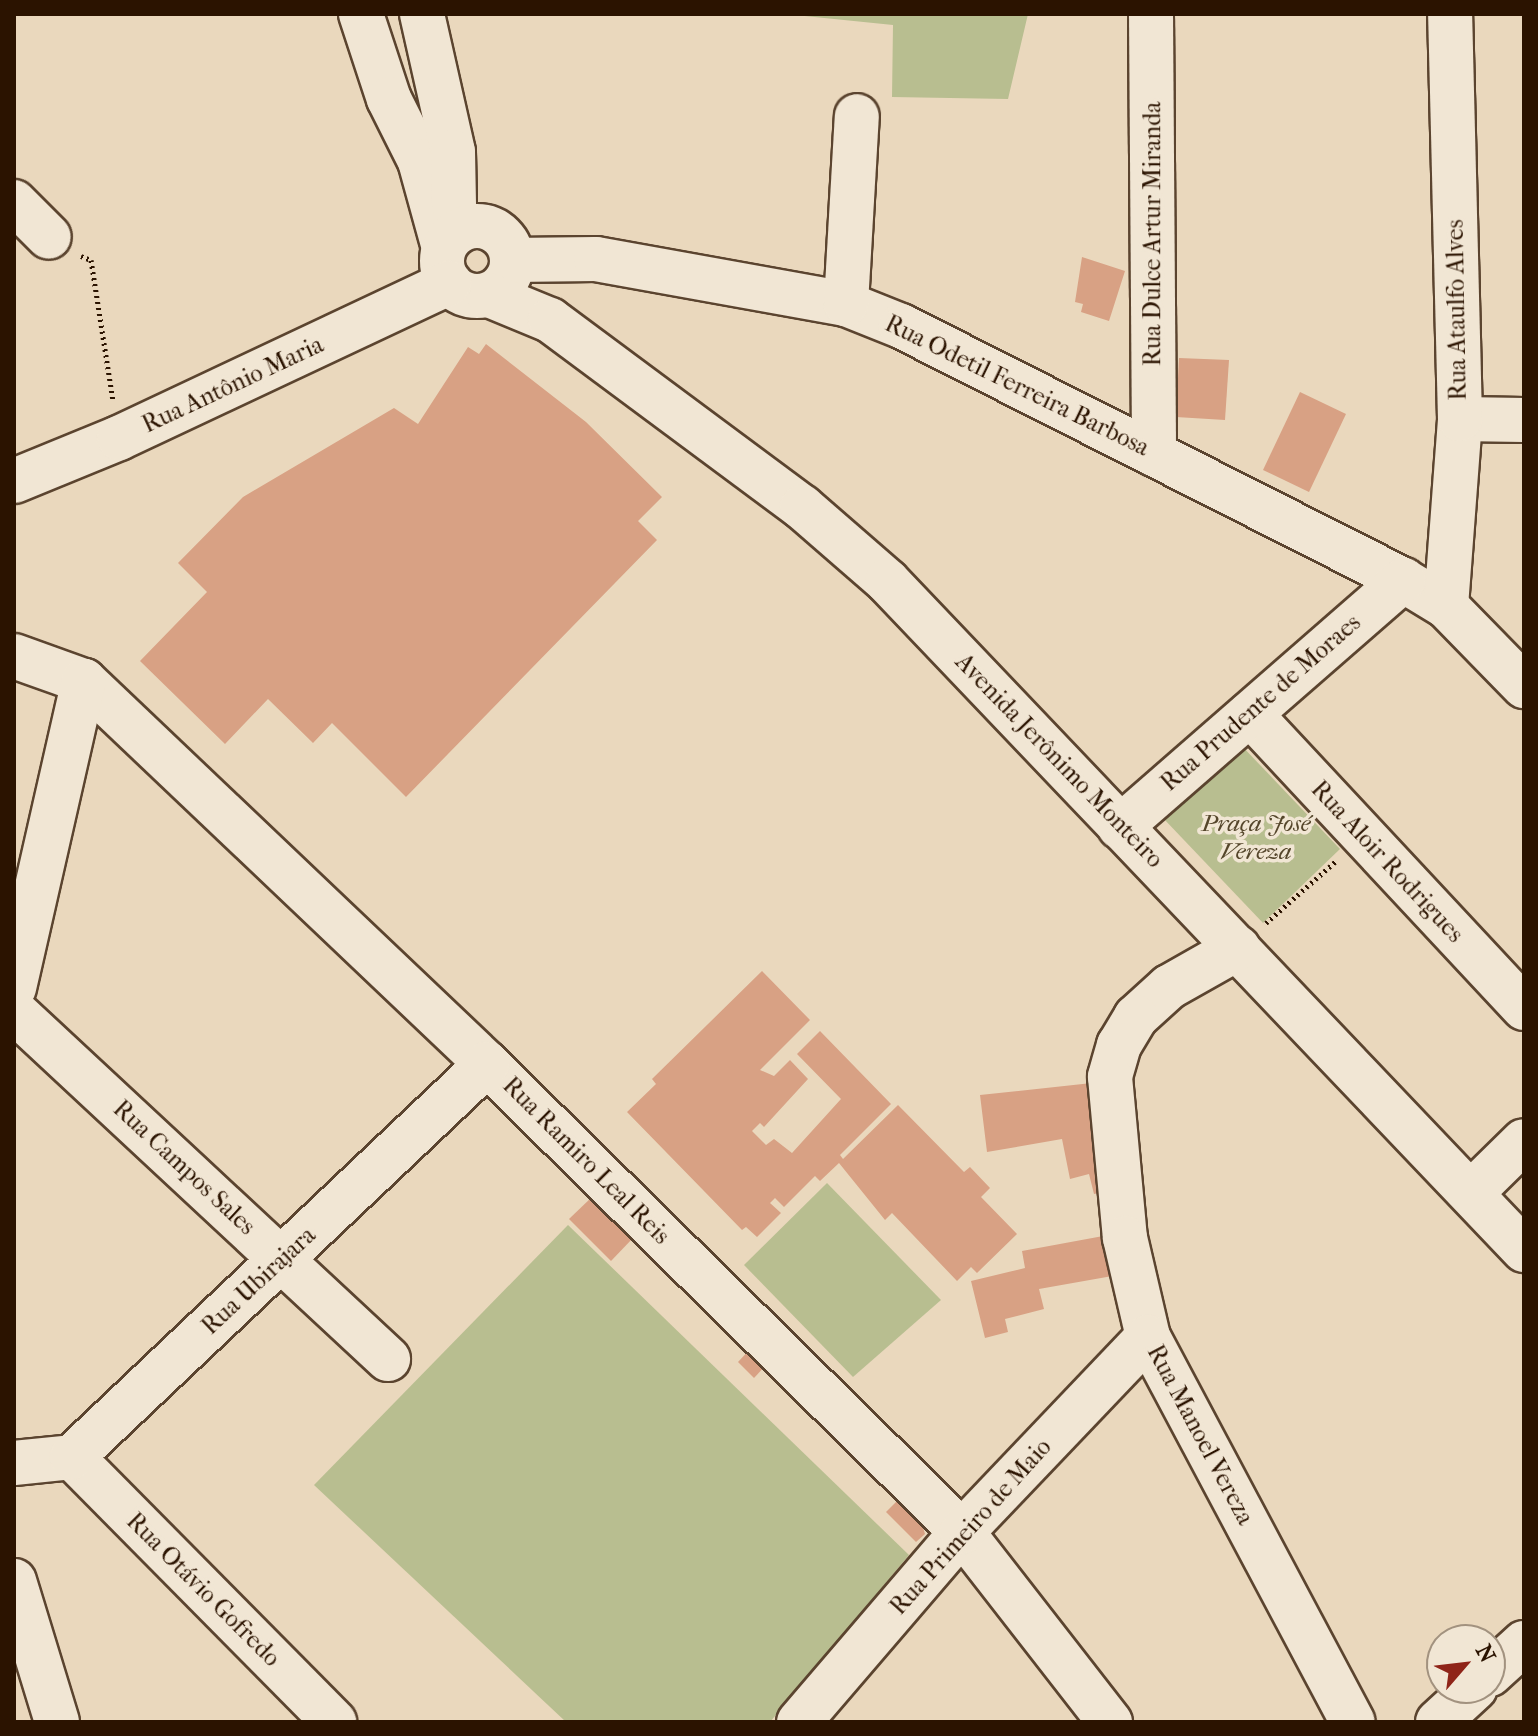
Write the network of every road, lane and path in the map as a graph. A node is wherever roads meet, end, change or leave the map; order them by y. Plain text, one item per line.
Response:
1 (361, 14) edge
2 (422, 14) edge
3 (1151, 14) edge
4 (1450, 14) edge
5 (440, 113) junction
6 (857, 116) dead end
7 (420, 161) junction
8 (14, 202) edge
9 (49, 237) joint
10 (476, 256) junction
11 (846, 304) junction
12 (1460, 419) junction
13 (1524, 420) edge
14 (119, 438) junction
15 (1154, 454) junction
16 (14, 481) edge
17 (1403, 580) junction
18 (1446, 606) junction
19 (1509, 646) edge
20 (14, 656) edge
21 (84, 681) junction
22 (1524, 686) edge
23 (1250, 714) junction
24 (1120, 827) junction
25 (1363, 837) junction
26 (1238, 948) junction
27 (14, 988) edge
28 (1524, 1008) edge
29 (14, 1011) edge
30 (487, 1064) junction
31 (1524, 1141) edge
32 (1471, 1193) junction
33 (1524, 1250) edge
34 (284, 1259) junction
35 (1148, 1337) junction
36 (388, 1359) dead end
37 (72, 1457) junction
38 (14, 1463) edge
39 (962, 1532) junction
40 (14, 1581) edge
41 (1524, 1643) edge
42 (1506, 1659) edge
43 (1458, 1704) edge
44 (57, 1722) edge
45 (334, 1722) edge
46 (799, 1722) edge
47 (1110, 1722) edge
48 (1353, 1722) edge
49 (1438, 1722) edge

1 - 7 street
2 - 5 street
3 - 15 street, Rua Dulce Artur Miranda
4 - 12 street, Rua Ataulfo Alves
5 - 7 street
5 - 10 street
6 - 11 street
7 - 10 street
8 - 9 street
9 - 14 path
10 - 11 street, Rua Odetil Ferreira Barbosa
10 - 14 street, Rua Antônio Maria
10 - 24 street, Avenida Jerônimo Monteiro
11 - 15 street, Rua Odetil Ferreira Barbosa
12 - 13 street
12 - 18 street, Rua Ataulfo Alves
14 - 16 street, Rua Antônio Maria
15 - 17 street, Rua Odetil Ferreira Barbosa
17 - 18 street, Rua Odetil Ferreira Barbosa
17 - 23 street, Rua Prudente de Moraes
18 - 19 street, Rua Odetil Ferreira Barbosa
19 - 22 street, Rua Odetil Ferreira Barbosa
20 - 21 street, Rua Ramiro Leal Reis
21 - 27 street
21 - 30 street, Rua Ramiro Leal Reis
23 - 24 street, Rua Prudente de Moraes
23 - 25 street, Rua Aloir Rodrigues
24 - 26 street, Avenida Jerônimo Monteiro
25 - 26 path
25 - 28 street, Rua Aloir Rodrigues
26 - 32 street, Avenida Jerônimo Monteiro
26 - 35 street, Rua Manoel Vereza
29 - 34 street, Rua Campos Sales
30 - 34 street, Rua Ubirajara
30 - 39 street, Rua Ramiro Leal Reis
31 - 32 street
32 - 33 street, Avenida Jerônimo Monteiro
34 - 36 street, Rua Campos Sales
34 - 37 street, Rua Ubirajara
35 - 39 street, Rua Primeiro de Maio
35 - 48 street, Rua Manoel Vereza
37 - 38 street
37 - 45 street, Rua Otávio Gofredo
39 - 46 street, Rua Primeiro de Maio
39 - 47 street, Rua Ramiro Leal Reis
40 - 44 street
41 - 42 street
43 - 49 street

